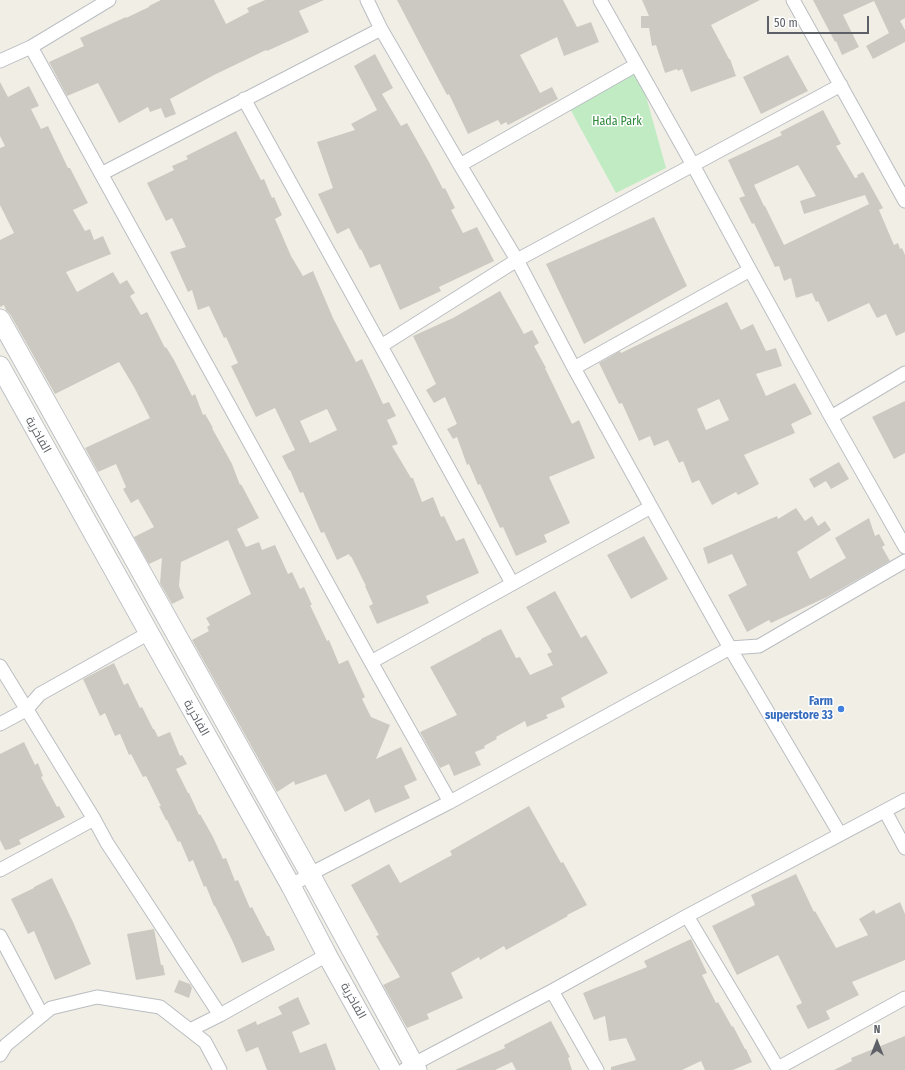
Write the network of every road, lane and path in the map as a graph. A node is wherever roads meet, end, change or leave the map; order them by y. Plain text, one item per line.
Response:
1 (109, 0) edge
2 (367, 0) edge
3 (600, 0) edge
4 (793, 0) edge
5 (381, 29) junction
6 (31, 47) junction
7 (0, 61) edge
8 (636, 65) junction
9 (841, 85) junction
10 (244, 99) junction
11 (460, 165) junction
12 (693, 165) junction
13 (101, 174) junction
14 (905, 200) edge
15 (517, 260) junction
16 (750, 270) junction
17 (0, 319) edge
18 (381, 346) junction
19 (0, 366) edge
20 (574, 368) junction
21 (905, 373) edge
22 (831, 417) junction
23 (650, 507) junction
24 (905, 547) edge
25 (905, 561) edge
26 (512, 583) junction
27 (149, 633) junction
28 (730, 648) junction
29 (371, 662) junction
30 (0, 666) edge
31 (26, 710) junction
32 (0, 724) edge
33 (905, 800) edge
34 (450, 802) junction
35 (885, 811) junction
36 (94, 819) junction
37 (840, 834) junction
38 (905, 848) edge
39 (0, 870) edge
40 (310, 874) junction
41 (291, 886) junction
42 (687, 916) junction
43 (0, 936) edge
44 (327, 955) junction
45 (552, 991) junction
46 (905, 998) edge
47 (42, 1015) junction
48 (220, 1015) junction
49 (190, 1030) junction
50 (0, 1055) edge
51 (412, 1068) edge
52 (779, 1069) edge
53 (220, 1070) edge
54 (391, 1070) edge
55 (597, 1070) edge

1 - 6 street
2 - 5 street
3 - 8 street
4 - 9 street
5 - 10 street
5 - 11 street
6 - 7 street
6 - 13 street
8 - 11 street
8 - 12 street
9 - 12 street
9 - 14 street
10 - 13 street
10 - 18 street
11 - 15 street
12 - 15 street
12 - 16 street
13 - 29 street
15 - 18 street
15 - 20 street
16 - 20 street
16 - 22 street
17 - 40 street
18 - 26 street
19 - 27 street, الفاخرية
20 - 23 street
21 - 22 street
22 - 24 street
23 - 26 street
23 - 28 street
25 - 28 street
26 - 29 street
27 - 31 street
27 - 41 street, الفاخرية
28 - 34 street
28 - 37 street
29 - 34 street
30 - 31 street
31 - 32 street
31 - 36 street
33 - 35 street
34 - 40 street
35 - 37 street
35 - 38 street
36 - 39 street
36 - 48 street
37 - 42 street
40 - 41 street
40 - 51 street
41 - 44 street, الفاخرية
42 - 45 street
42 - 52 street
43 - 47 street
44 - 48 street
44 - 54 street, الفاخرية
45 - 51 street
45 - 55 street
46 - 52 street
47 - 49 street
47 - 50 street
48 - 49 street
49 - 53 street

